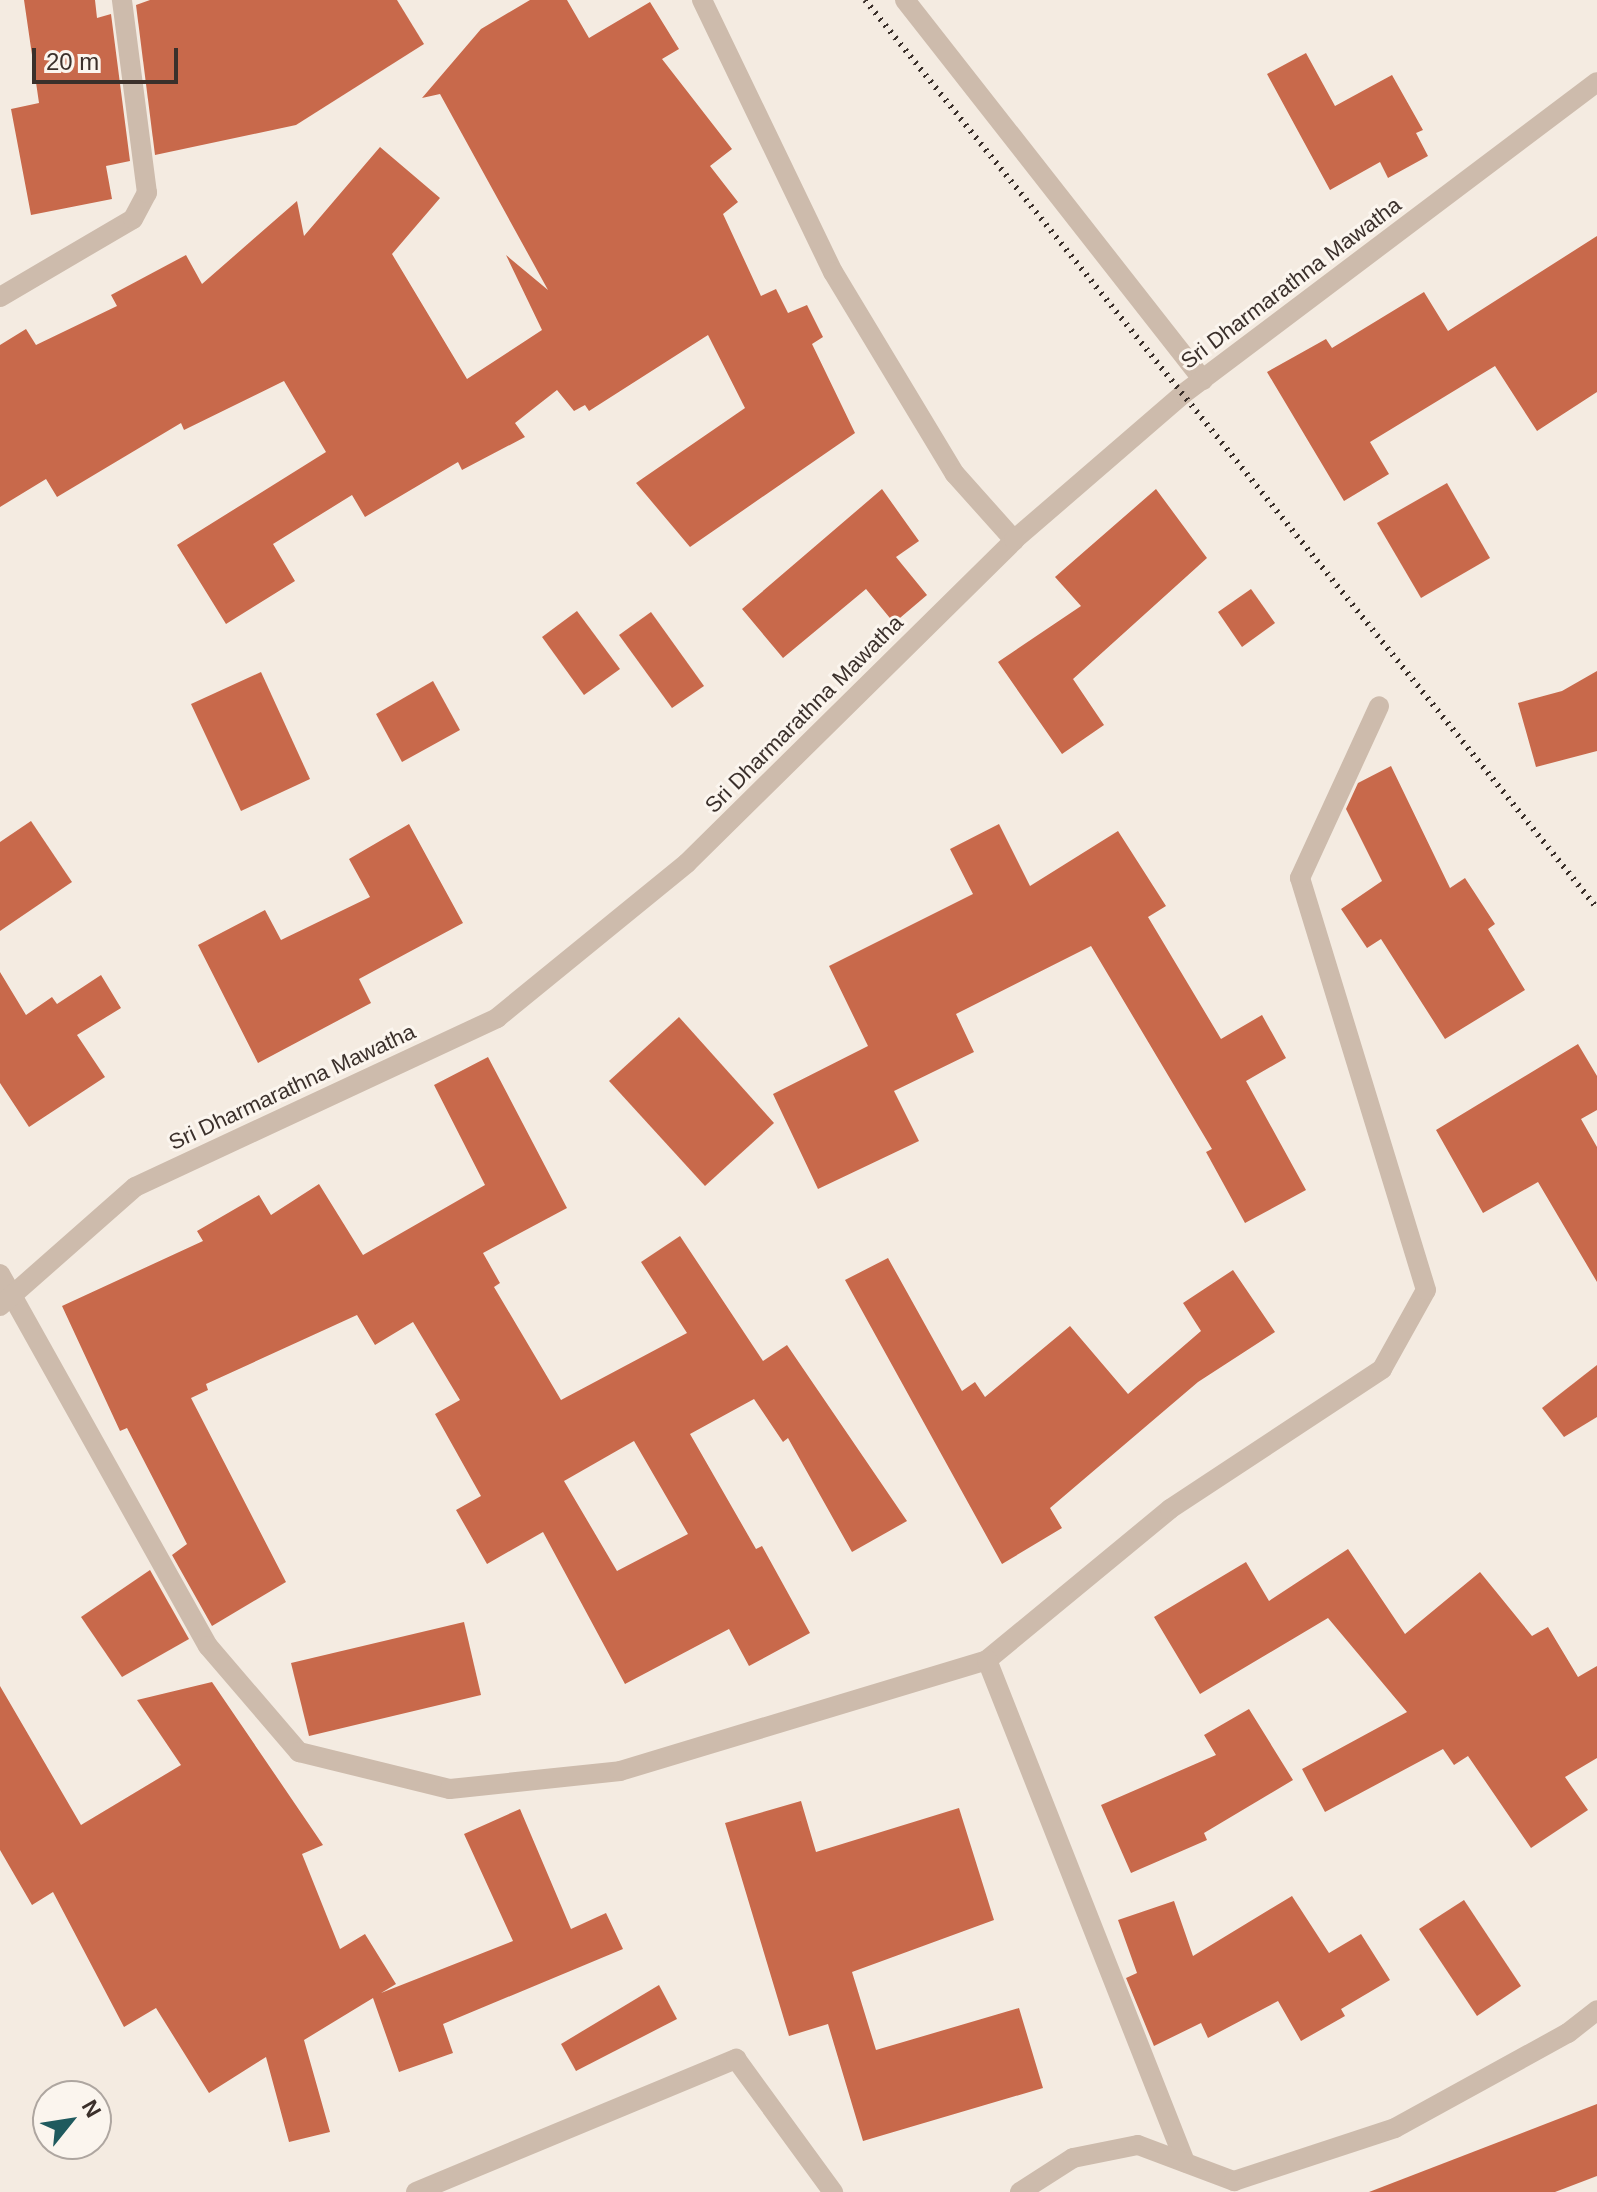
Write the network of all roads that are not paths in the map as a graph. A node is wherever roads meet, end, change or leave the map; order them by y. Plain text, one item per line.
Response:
1 (122, 0) edge
2 (702, 0) edge
3 (905, 0) edge
4 (1597, 82) edge
5 (0, 297) edge
6 (1203, 380) junction
7 (1014, 540) junction
8 (1379, 706) dead end
9 (0, 1274) edge
10 (6, 1299) edge
11 (987, 1660) junction
12 (1597, 2010) edge
13 (1185, 2162) junction
14 (416, 2192) edge
15 (833, 2192) edge
16 (1020, 2192) edge

1 - 5 street
2 - 7 street
3 - 6 street
4 - 6 street, Sri Dharmarathna Mawatha
6 - 7 street, Sri Dharmarathna Mawatha
7 - 10 street, Sri Dharmarathna Mawatha
8 - 11 street
9 - 10 street
10 - 11 street
11 - 13 street
12 - 13 street
13 - 16 street
14 - 15 street

